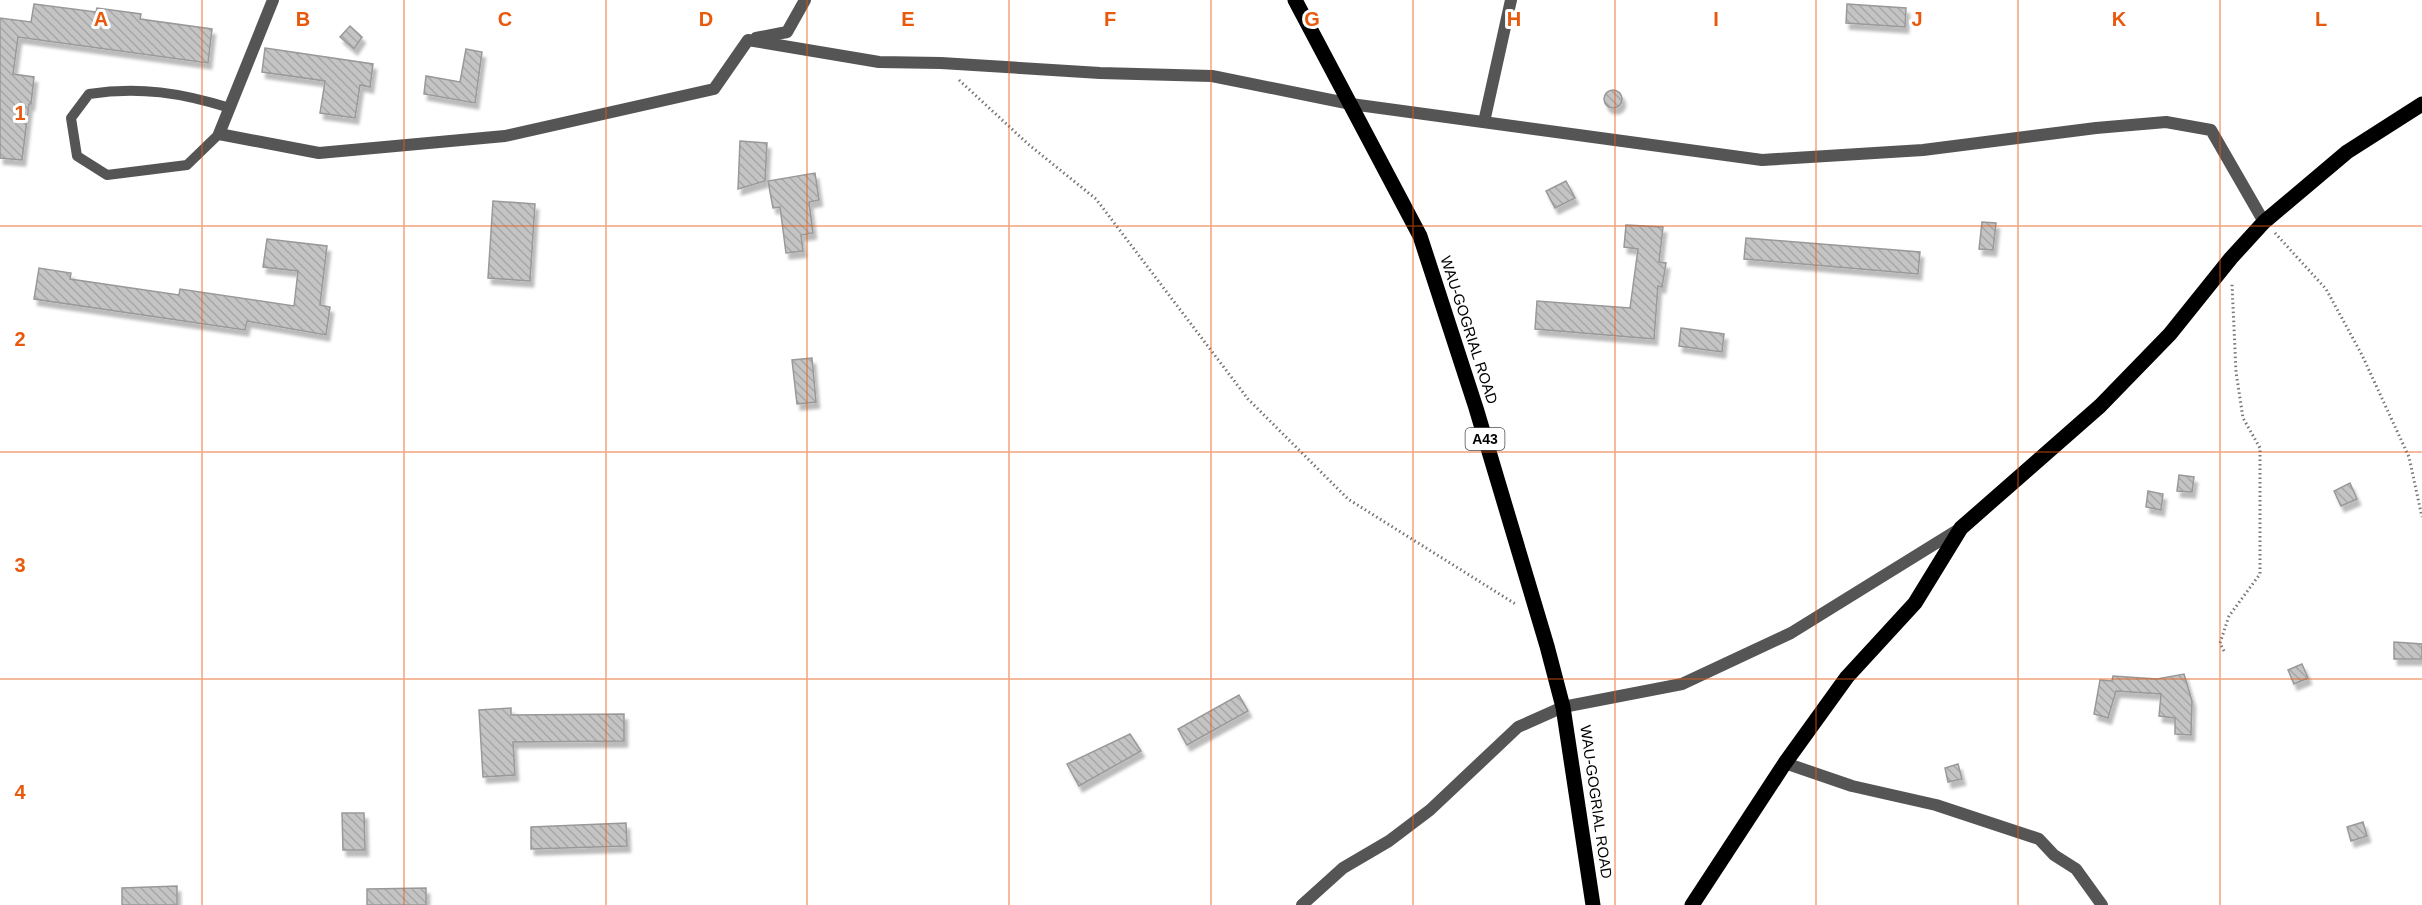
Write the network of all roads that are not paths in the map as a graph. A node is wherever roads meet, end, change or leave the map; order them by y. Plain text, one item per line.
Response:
1 (273, 0) edge
2 (805, 0) edge
3 (1295, 0) edge
4 (1511, 0) edge
5 (748, 40) junction
6 (1351, 104) junction
7 (2422, 104) edge
8 (230, 108) junction
9 (1484, 122) junction
10 (219, 134) junction
11 (2264, 222) junction
12 (1961, 528) junction
13 (1563, 707) junction
14 (1785, 763) junction
15 (1302, 905) edge
16 (1593, 905) edge
17 (1692, 905) edge
18 (2102, 905) edge

1 - 8 street
2 - 5 street
3 - 6 main road, WAU-GOGRIAL ROAD / A43
4 - 9 street
5 - 6 street
5 - 10 street
6 - 9 street
6 - 13 main road, WAU-GOGRIAL ROAD / A43
7 - 11 main road
8 - 10 street
8 - 10 lane
9 - 11 street
11 - 12 main road
12 - 13 street
12 - 14 main road
13 - 15 street
13 - 16 main road, WAU-GOGRIAL ROAD / A43
14 - 17 main road
14 - 18 street

